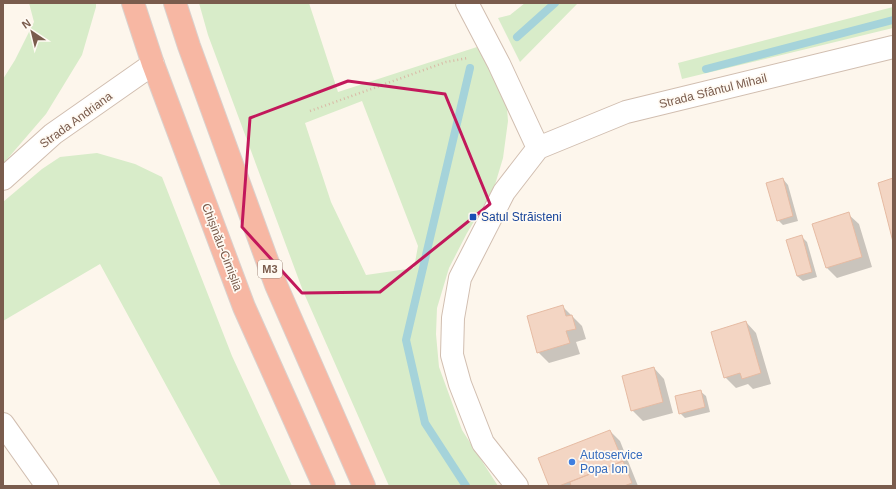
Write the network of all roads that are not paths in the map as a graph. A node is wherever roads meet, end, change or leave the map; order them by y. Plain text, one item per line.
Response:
1 (134, 3) edge
2 (175, 3) edge
3 (467, 3) edge
4 (893, 47) edge
5 (153, 64) junction
6 (538, 148) junction
7 (3, 179) edge
8 (3, 424) edge
9 (47, 486) edge
10 (324, 486) edge
11 (364, 486) edge
12 (517, 486) edge

1 - 5 highway, Chișinău-Cimișlia
2 - 11 highway, M3
3 - 6 street
4 - 6 street, Strada Sfântul Mihail
5 - 7 street, Strada Andriana
5 - 10 highway, Chișinău-Cimișlia
6 - 12 street
8 - 9 street

